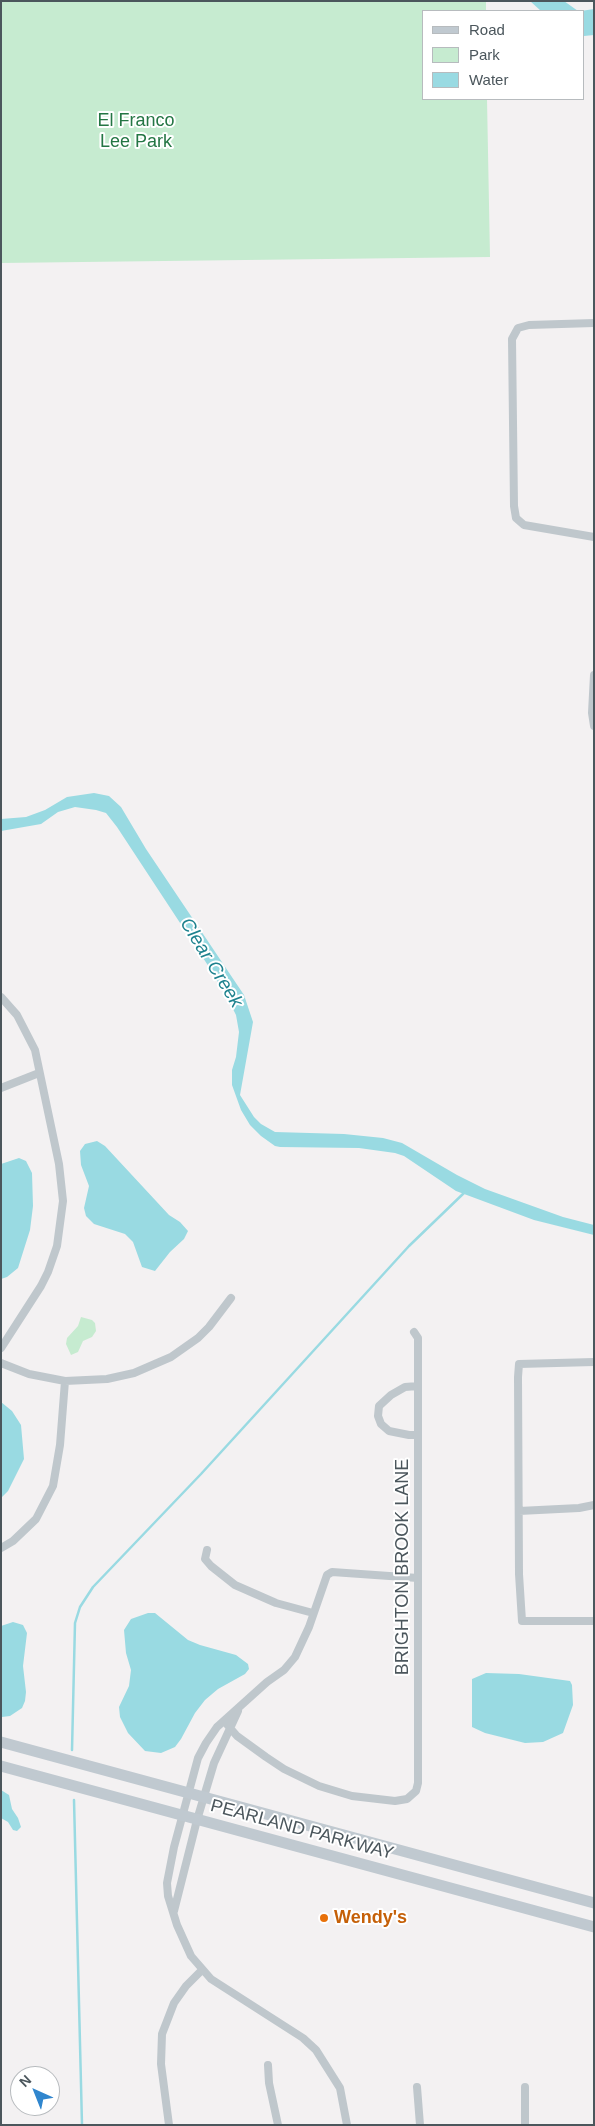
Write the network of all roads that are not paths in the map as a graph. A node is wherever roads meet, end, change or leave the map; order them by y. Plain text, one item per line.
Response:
1 (594, 323) edge
2 (594, 537) edge
3 (594, 675) edge
4 (594, 726) edge
5 (1, 997) edge
6 (39, 1073) junction
7 (1, 1088) edge
8 (231, 1298) dead end
9 (414, 1332) dead end
10 (1, 1348) edge
11 (594, 1362) edge
12 (1, 1363) edge
13 (65, 1381) junction
14 (418, 1386) junction
15 (418, 1435) junction
16 (594, 1505) edge
17 (519, 1511) junction
18 (1, 1548) edge
19 (207, 1550) dead end
20 (418, 1578) junction
21 (313, 1613) junction
22 (594, 1621) edge
23 (239, 1707) junction
24 (224, 1721) junction
25 (231, 1728) junction
26 (1, 1742) edge
27 (1, 1766) edge
28 (190, 1794) junction
29 (203, 1798) junction
30 (183, 1816) junction
31 (197, 1820) junction
32 (594, 1903) edge
33 (174, 1913) junction
34 (594, 1928) edge
35 (202, 1970) junction
36 (268, 2065) dead end
37 (417, 2087) dead end
38 (525, 2087) dead end
39 (169, 2125) edge
40 (278, 2125) edge
41 (347, 2125) edge
42 (420, 2125) edge
43 (525, 2125) edge

1 - 2 street
3 - 4 street
5 - 6 street
6 - 7 street
6 - 10 street
8 - 13 street
9 - 14 street, BRIGHTON BROOK LANE
11 - 17 street
12 - 13 street
13 - 18 street
14 - 15 street, BRIGHTON BROOK LANE
14 - 15 street
15 - 20 street, BRIGHTON BROOK LANE
16 - 17 street
17 - 22 street
19 - 21 street
20 - 21 street
20 - 25 street, BRIGHTON BROOK LANE
21 - 23 street
23 - 24 street
23 - 25 street
24 - 25 street
24 - 28 street
25 - 29 street
26 - 28 main road, PEARLAND PARKWAY
27 - 30 main road, PEARLAND PARKWAY
28 - 29 main road, PEARLAND PARKWAY
28 - 30 street
29 - 31 street
29 - 32 main road, PEARLAND PARKWAY
30 - 31 main road, PEARLAND PARKWAY
30 - 33 street
31 - 33 street
31 - 34 main road, PEARLAND PARKWAY
33 - 35 street
35 - 39 street
35 - 41 street
36 - 40 street
37 - 42 street
38 - 43 street

